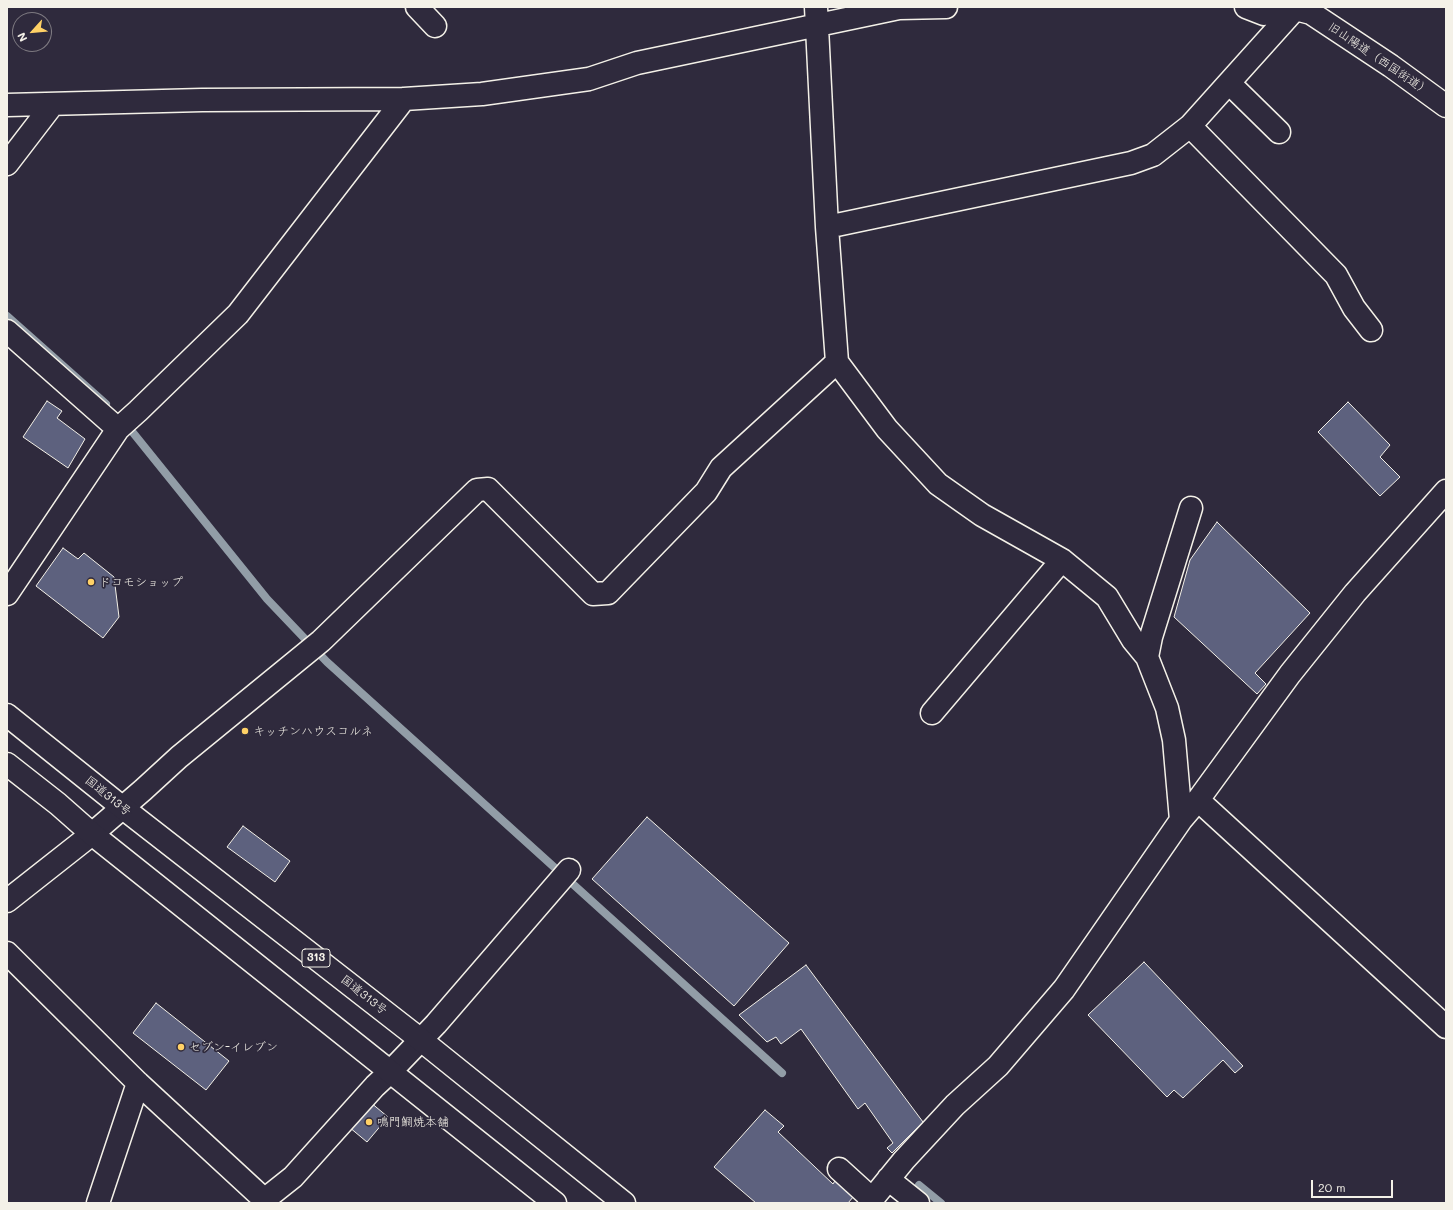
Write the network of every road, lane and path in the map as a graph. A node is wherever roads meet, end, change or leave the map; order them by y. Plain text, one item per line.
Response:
1 (417, 7) edge
2 (946, 7) edge
3 (1246, 7) edge
4 (1293, 8) edge
5 (816, 16) edge
6 (435, 26) dead end
7 (1229, 83) junction
8 (404, 99) junction
9 (7, 104) edge
10 (53, 104) junction
11 (1446, 106) edge
12 (1190, 126) junction
13 (1279, 132) dead end
14 (7, 164) edge
15 (827, 227) junction
16 (1371, 330) dead end
17 (7, 331) edge
18 (837, 362) junction
19 (122, 425) junction
20 (1446, 491) edge
21 (1191, 508) dead end
22 (1062, 560) junction
23 (7, 594) edge
24 (1147, 657) junction
25 (932, 713) dead end
26 (7, 715) edge
27 (7, 764) edge
28 (1198, 800) junction
29 (123, 808) junction
30 (1181, 820) junction
31 (92, 834) junction
32 (565, 876) dead end
33 (7, 901) edge
34 (7, 953) edge
35 (1446, 1027) edge
36 (421, 1040) junction
37 (390, 1072) junction
38 (138, 1083) junction
39 (839, 1170) dead end
40 (888, 1179) junction
41 (266, 1201) edge
42 (871, 1201) edge
43 (98, 1203) edge
44 (556, 1203) edge
45 (624, 1203) edge
46 (918, 1203) edge

1 - 6 main road
2 - 5 main road
3 - 4 main road
4 - 7 main road
4 - 11 main road, 旧山陽道（西国街道）
5 - 8 main road
5 - 15 main road
7 - 12 main road
7 - 13 main road
8 - 10 main road
8 - 19 main road
9 - 10 main road
10 - 14 main road
12 - 15 main road
12 - 16 main road
15 - 18 main road
17 - 19 main road
18 - 22 main road
18 - 29 main road
19 - 23 main road
20 - 28 main road
21 - 24 main road
22 - 24 main road
22 - 25 main road
24 - 30 main road
26 - 29 main road, 国道313号 / 313
27 - 31 main road
28 - 30 main road
28 - 35 main road
29 - 31 main road
29 - 36 main road, 国道313号 / 313
30 - 40 main road
31 - 33 main road
31 - 37 main road
32 - 36 main road
34 - 38 main road
36 - 37 main road
36 - 45 main road, 国道313号 / 313
37 - 41 main road
37 - 44 main road
38 - 41 main road
38 - 43 main road
39 - 42 main road
40 - 42 main road
40 - 46 main road

